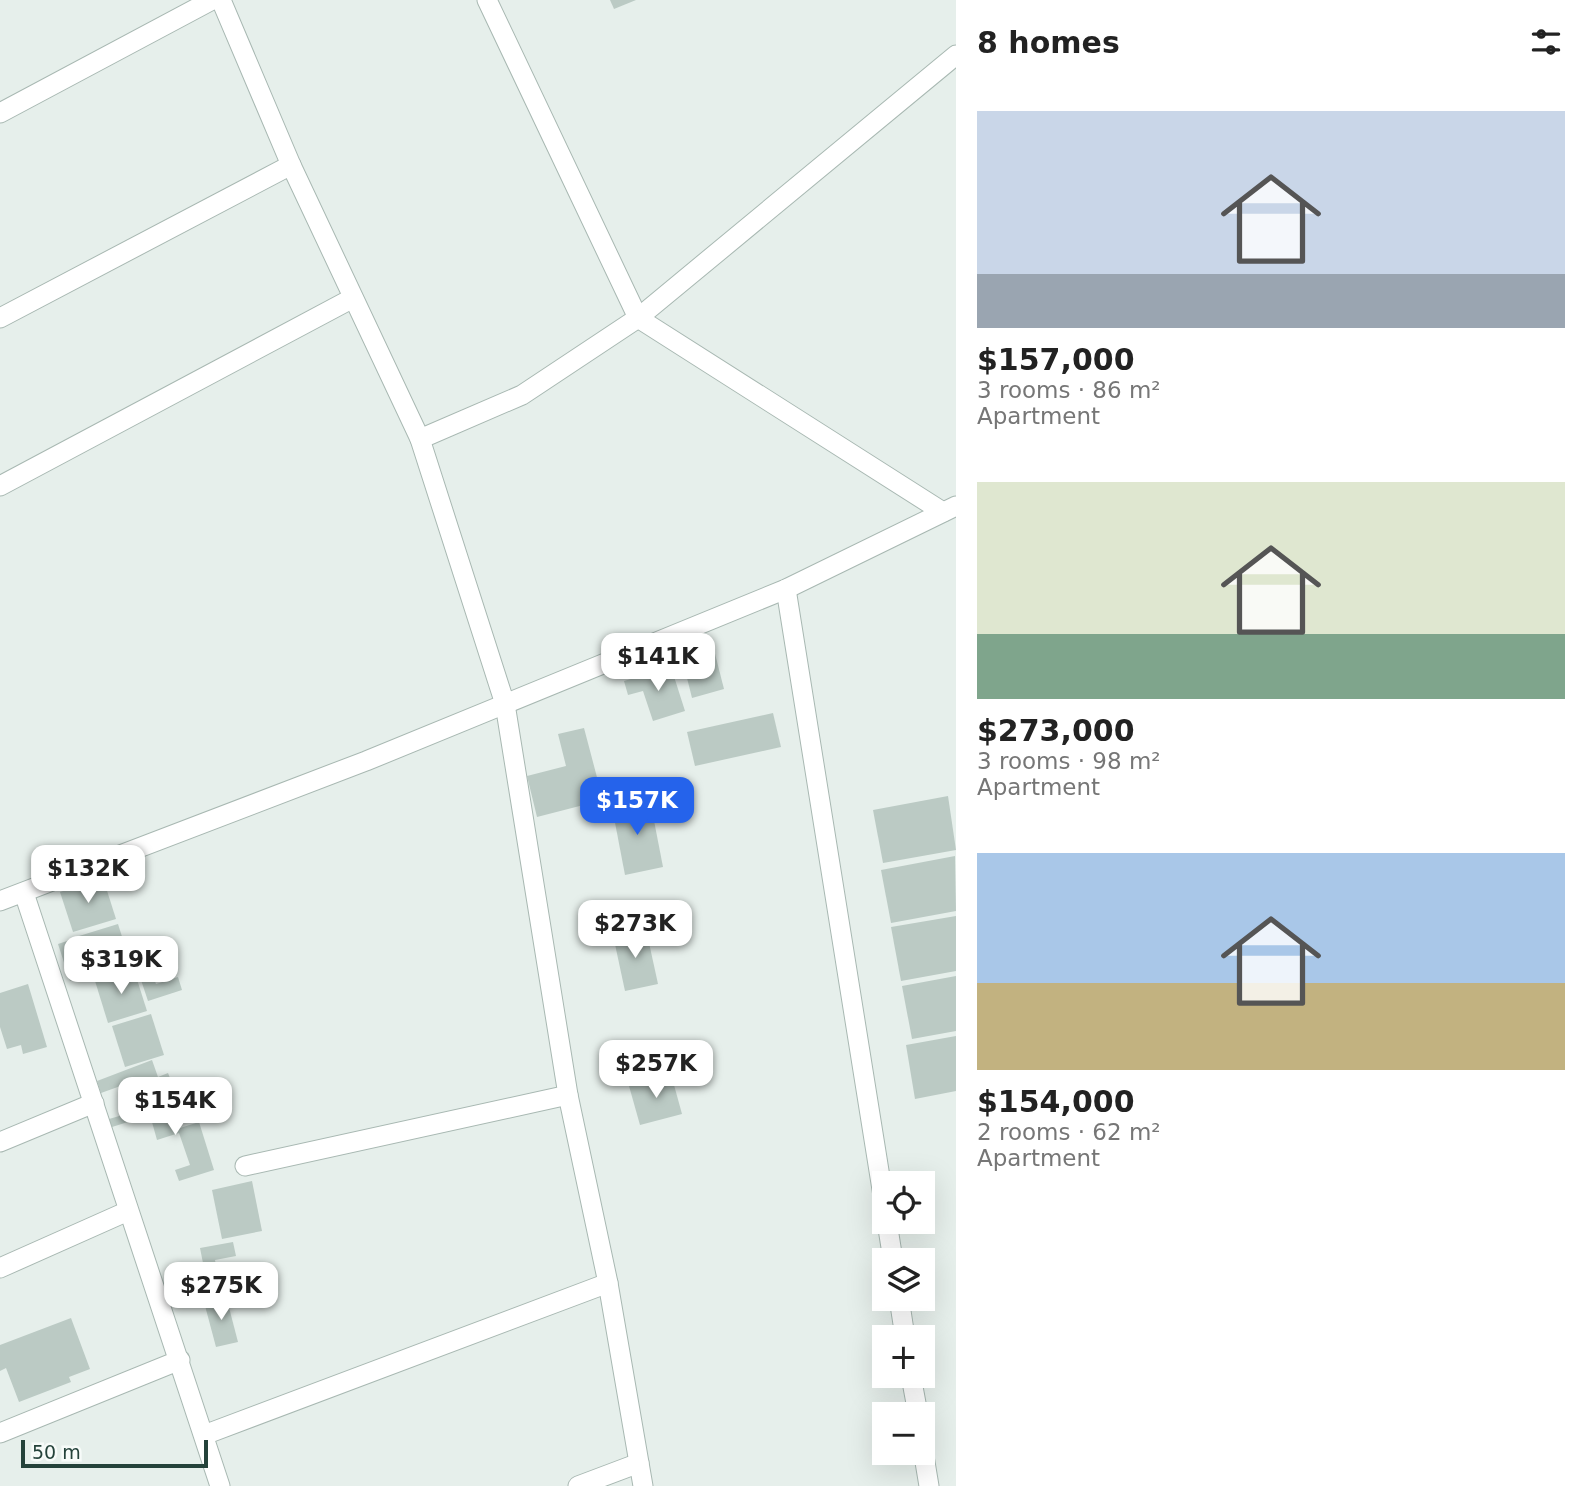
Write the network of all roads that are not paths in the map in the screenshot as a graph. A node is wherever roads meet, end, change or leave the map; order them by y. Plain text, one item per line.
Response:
1 (212, 0) edge
2 (221, 0) edge
3 (487, 0) edge
4 (956, 55) edge
5 (0, 113) edge
6 (291, 165) junction
7 (353, 298) junction
8 (0, 318) edge
9 (638, 318) junction
10 (420, 439) junction
11 (0, 486) edge
12 (950, 509) edge
13 (786, 589) junction
14 (505, 704) junction
15 (24, 893) junction
16 (0, 901) edge
17 (568, 1095) junction
18 (94, 1103) junction
19 (0, 1142) edge
20 (246, 1166) dead end
21 (879, 1171) edge
22 (128, 1211) junction
23 (0, 1268) edge
24 (608, 1283) junction
25 (180, 1360) junction
26 (0, 1433) edge
27 (204, 1435) junction
28 (639, 1463) junction
29 (926, 1465) edge
30 (220, 1486) edge
31 (578, 1486) edge
32 (643, 1486) edge
33 (929, 1486) edge

1 - 5 street
2 - 6 street
3 - 9 street
4 - 9 street
6 - 7 street
6 - 8 street
7 - 10 street
7 - 11 street
9 - 10 street
9 - 12 street
10 - 14 street
12 - 13 street
13 - 14 street
13 - 21 street
14 - 15 street
14 - 17 street
15 - 16 street
15 - 18 street
17 - 20 street
17 - 24 street
18 - 19 street
18 - 22 street
22 - 23 street
22 - 25 street
24 - 27 street
24 - 28 street
25 - 26 street
25 - 27 street
27 - 30 street
28 - 31 street
28 - 32 street
29 - 33 street

